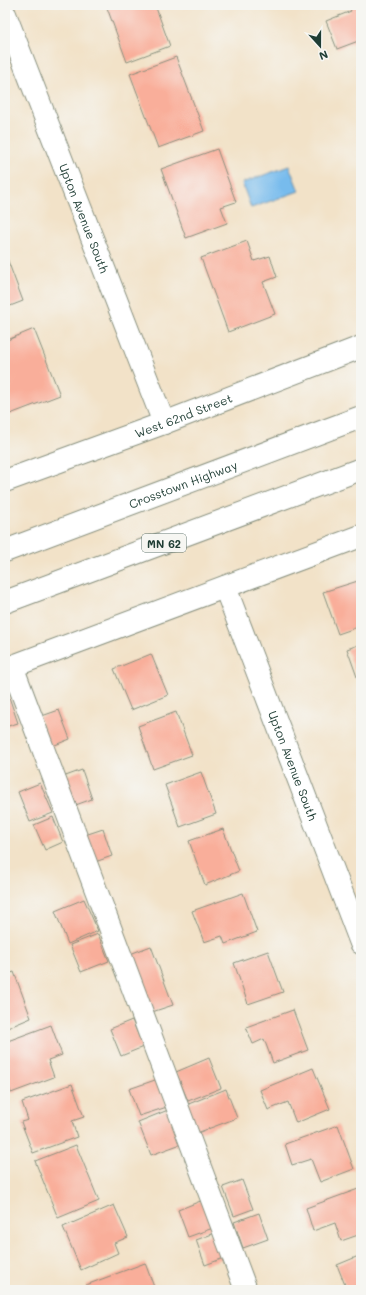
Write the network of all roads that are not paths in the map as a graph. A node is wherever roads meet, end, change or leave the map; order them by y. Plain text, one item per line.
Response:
1 (5, 14) edge
2 (361, 347) edge
3 (361, 411) edge
4 (361, 417) edge
5 (164, 423) junction
6 (311, 436) junction
7 (361, 469) edge
8 (361, 474) edge
9 (5, 481) edge
10 (322, 483) junction
11 (361, 536) edge
12 (5, 551) edge
13 (225, 587) junction
14 (5, 602) edge
15 (8, 667) edge
16 (361, 944) edge
17 (246, 1290) edge

1 - 5 main road, Upton Avenue South
2 - 5 main road, West 62nd Street
3 - 6 main road
4 - 6 main road, Crosstown Highway
5 - 9 main road, West 62nd Street
6 - 12 main road, Crosstown Highway
7 - 10 main road, MN 62
8 - 10 main road
10 - 14 main road, MN 62
11 - 13 main road
13 - 15 main road
13 - 16 main road, Upton Avenue South
15 - 17 main road

